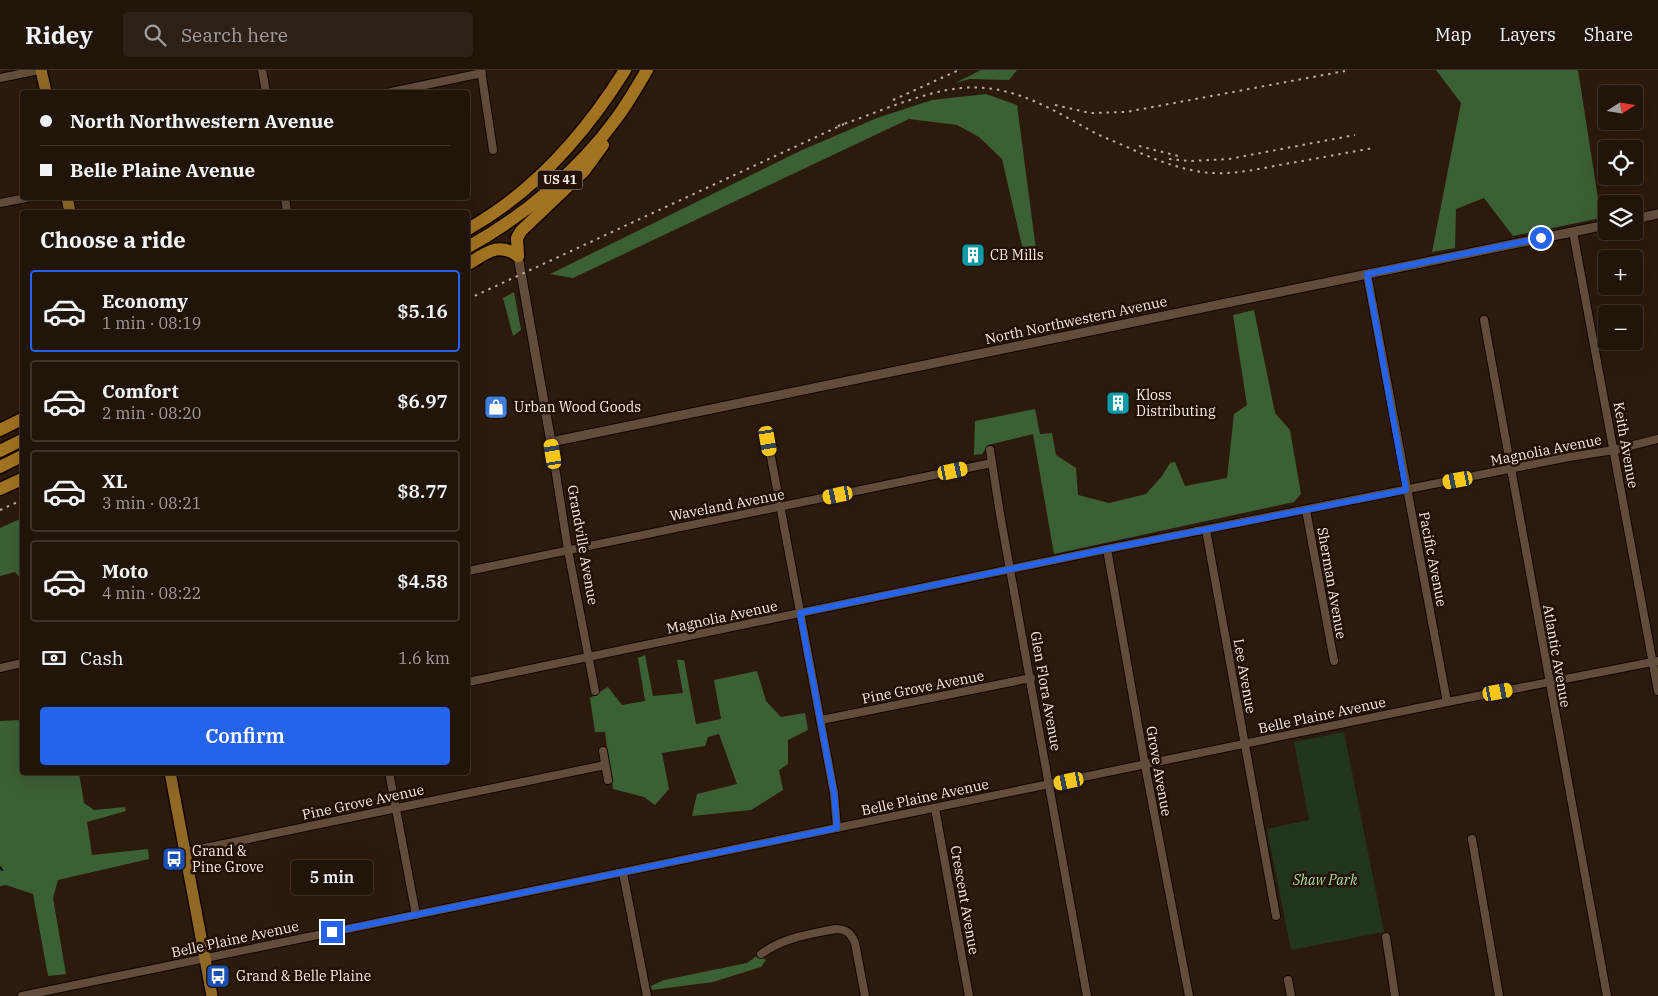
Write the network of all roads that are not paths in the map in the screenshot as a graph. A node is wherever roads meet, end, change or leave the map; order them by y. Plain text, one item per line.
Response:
1 (40, 70) edge
2 (262, 70) edge
3 (625, 70) edge
4 (646, 70) edge
5 (481, 72) edge
6 (0, 78) edge
7 (45, 90) edge
8 (266, 90) edge
9 (400, 90) edge
10 (634, 93) junction
11 (493, 150) dead end
12 (20, 199) edge
13 (0, 203) edge
14 (1658, 214) edge
15 (1643, 217) edge
16 (1598, 227) edge
17 (470, 228) edge
18 (496, 230) junction
19 (1573, 232) junction
20 (470, 246) edge
21 (470, 250) edge
22 (518, 256) junction
23 (470, 263) edge
24 (1367, 274) junction
25 (1484, 320) dead end
26 (20, 421) edge
27 (0, 430) edge
28 (1658, 439) edge
29 (20, 441) edge
30 (768, 441) dead end
31 (551, 442) junction
32 (3, 449) edge
33 (990, 450) dead end
34 (1614, 450) junction
35 (20, 457) edge
36 (992, 463) junction
37 (4, 465) edge
38 (1510, 469) junction
39 (20, 480) edge
40 (0, 489) edge
41 (1406, 490) junction
42 (780, 507) junction
43 (1306, 510) junction
44 (1206, 530) junction
45 (1107, 549) junction
46 (568, 550) junction
47 (1011, 570) junction
48 (470, 571) edge
49 (800, 613) junction
50 (589, 657) junction
51 (1334, 661) dead end
52 (1655, 662) edge
53 (20, 663) edge
54 (0, 668) edge
55 (1031, 678) junction
56 (470, 682) edge
57 (1549, 682) junction
58 (595, 690) dead end
59 (1658, 691) edge
60 (1447, 702) junction
61 (820, 720) junction
62 (1245, 744) junction
63 (603, 751) dead end
64 (605, 765) junction
65 (1145, 765) junction
66 (171, 775) edge
67 (390, 775) edge
68 (608, 780) dead end
69 (1050, 785) junction
70 (396, 807) junction
71 (936, 808) junction
72 (837, 828) junction
73 (1472, 839) dead end
74 (185, 852) junction
75 (623, 873) junction
76 (416, 915) junction
77 (1276, 916) dead end
78 (1386, 937) dead end
79 (762, 954) dead end
80 (205, 958) junction
81 (1288, 980) dead end
82 (22, 996) edge
83 (212, 996) edge
84 (647, 996) edge
85 (865, 996) edge
86 (969, 996) edge
87 (1087, 996) edge
88 (1189, 996) edge
89 (1291, 996) edge
90 (1394, 996) edge
91 (1499, 996) edge
92 (1607, 996) edge

1 - 6 street
1 - 7 main road
2 - 8 street
3 - 17 highway, US 41
4 - 10 highway, US 41
5 - 9 street
5 - 11 street
10 - 18 highway, US 41
10 - 22 highway
12 - 13 street
14 - 15 street
16 - 19 street, North Northwestern Avenue
18 - 20 highway, US 41
18 - 21 highway
19 - 24 street, North Northwestern Avenue
19 - 34 street, Keith Avenue
22 - 23 highway
22 - 31 street, Grandville Avenue
24 - 31 street, North Northwestern Avenue
24 - 41 street, Pacific Avenue
25 - 38 street, Atlantic Avenue
26 - 27 highway
28 - 34 street, Magnolia Avenue
29 - 32 highway
30 - 42 street
31 - 46 street, Grandville Avenue
33 - 36 street, Glen Flora Avenue
34 - 38 street, Magnolia Avenue
34 - 52 street, Keith Avenue
35 - 37 highway
36 - 42 street, Waveland Avenue
36 - 47 street, Glen Flora Avenue
38 - 41 street, Magnolia Avenue
38 - 57 street, Atlantic Avenue
39 - 40 highway
41 - 43 street, Magnolia Avenue
41 - 60 street, Pacific Avenue
42 - 46 street, Waveland Avenue
42 - 49 street
43 - 44 street, Magnolia Avenue
43 - 51 street, Sherman Avenue
44 - 45 street, Magnolia Avenue
44 - 62 street, Lee Avenue
45 - 47 street, Magnolia Avenue
45 - 65 street, Grove Avenue
46 - 48 street, Waveland Avenue
46 - 50 street, Grandville Avenue
47 - 49 street, Magnolia Avenue
47 - 55 street, Glen Flora Avenue
49 - 50 street, Magnolia Avenue
49 - 61 street
50 - 56 street, Magnolia Avenue
50 - 58 street, Grandville Avenue
52 - 57 street, Belle Plaine Avenue
52 - 59 street, Keith Avenue
53 - 54 street
55 - 61 street, Pine Grove Avenue
55 - 69 street, Glen Flora Avenue
57 - 60 street, Belle Plaine Avenue
57 - 92 street, Atlantic Avenue
60 - 62 street, Belle Plaine Avenue
61 - 72 street
62 - 65 street, Belle Plaine Avenue
62 - 77 street, Lee Avenue
63 - 64 street
64 - 68 street
64 - 70 street, Pine Grove Avenue
65 - 69 street, Belle Plaine Avenue
65 - 88 street, Grove Avenue
66 - 74 main road
67 - 70 street
69 - 71 street, Belle Plaine Avenue
69 - 87 street, Glen Flora Avenue
70 - 74 street, Pine Grove Avenue
70 - 76 street
71 - 72 street, Belle Plaine Avenue
71 - 86 street, Crescent Avenue
72 - 75 street, Belle Plaine Avenue
73 - 91 street
74 - 80 main road
75 - 76 street, Belle Plaine Avenue
75 - 84 street
76 - 80 street, Belle Plaine Avenue
78 - 90 street
79 - 85 street
80 - 82 street, Belle Plaine Avenue
80 - 83 main road
81 - 89 street

